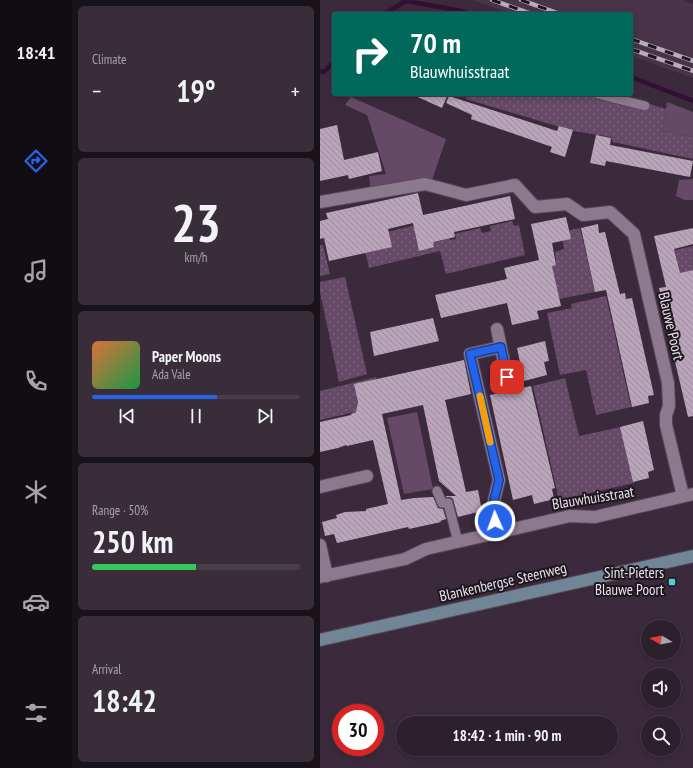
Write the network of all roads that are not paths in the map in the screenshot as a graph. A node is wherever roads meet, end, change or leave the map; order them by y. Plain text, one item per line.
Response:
1 (606, 96) edge
2 (645, 106) dead end
3 (320, 202) edge
4 (497, 329) dead end
5 (501, 347) junction
6 (507, 377) dead end
7 (368, 476) dead end
8 (320, 487) edge
9 (437, 491) dead end
10 (688, 495) edge
11 (497, 533) junction
12 (458, 542) junction
13 (320, 545) edge
14 (693, 556) edge
15 (323, 576) edge
16 (320, 640) edge

1 - 2 lane
3 - 10 street, Blauwe Poort
4 - 5 street
5 - 6 street
5 - 11 street
7 - 8 street
9 - 12 lane
10 - 11 street, Blauwhuisstraat
11 - 12 street, Blauwhuisstraat
12 - 15 street, Blauwhuisstraat
13 - 15 street
14 - 16 main road, Blankenbergse Steenweg

